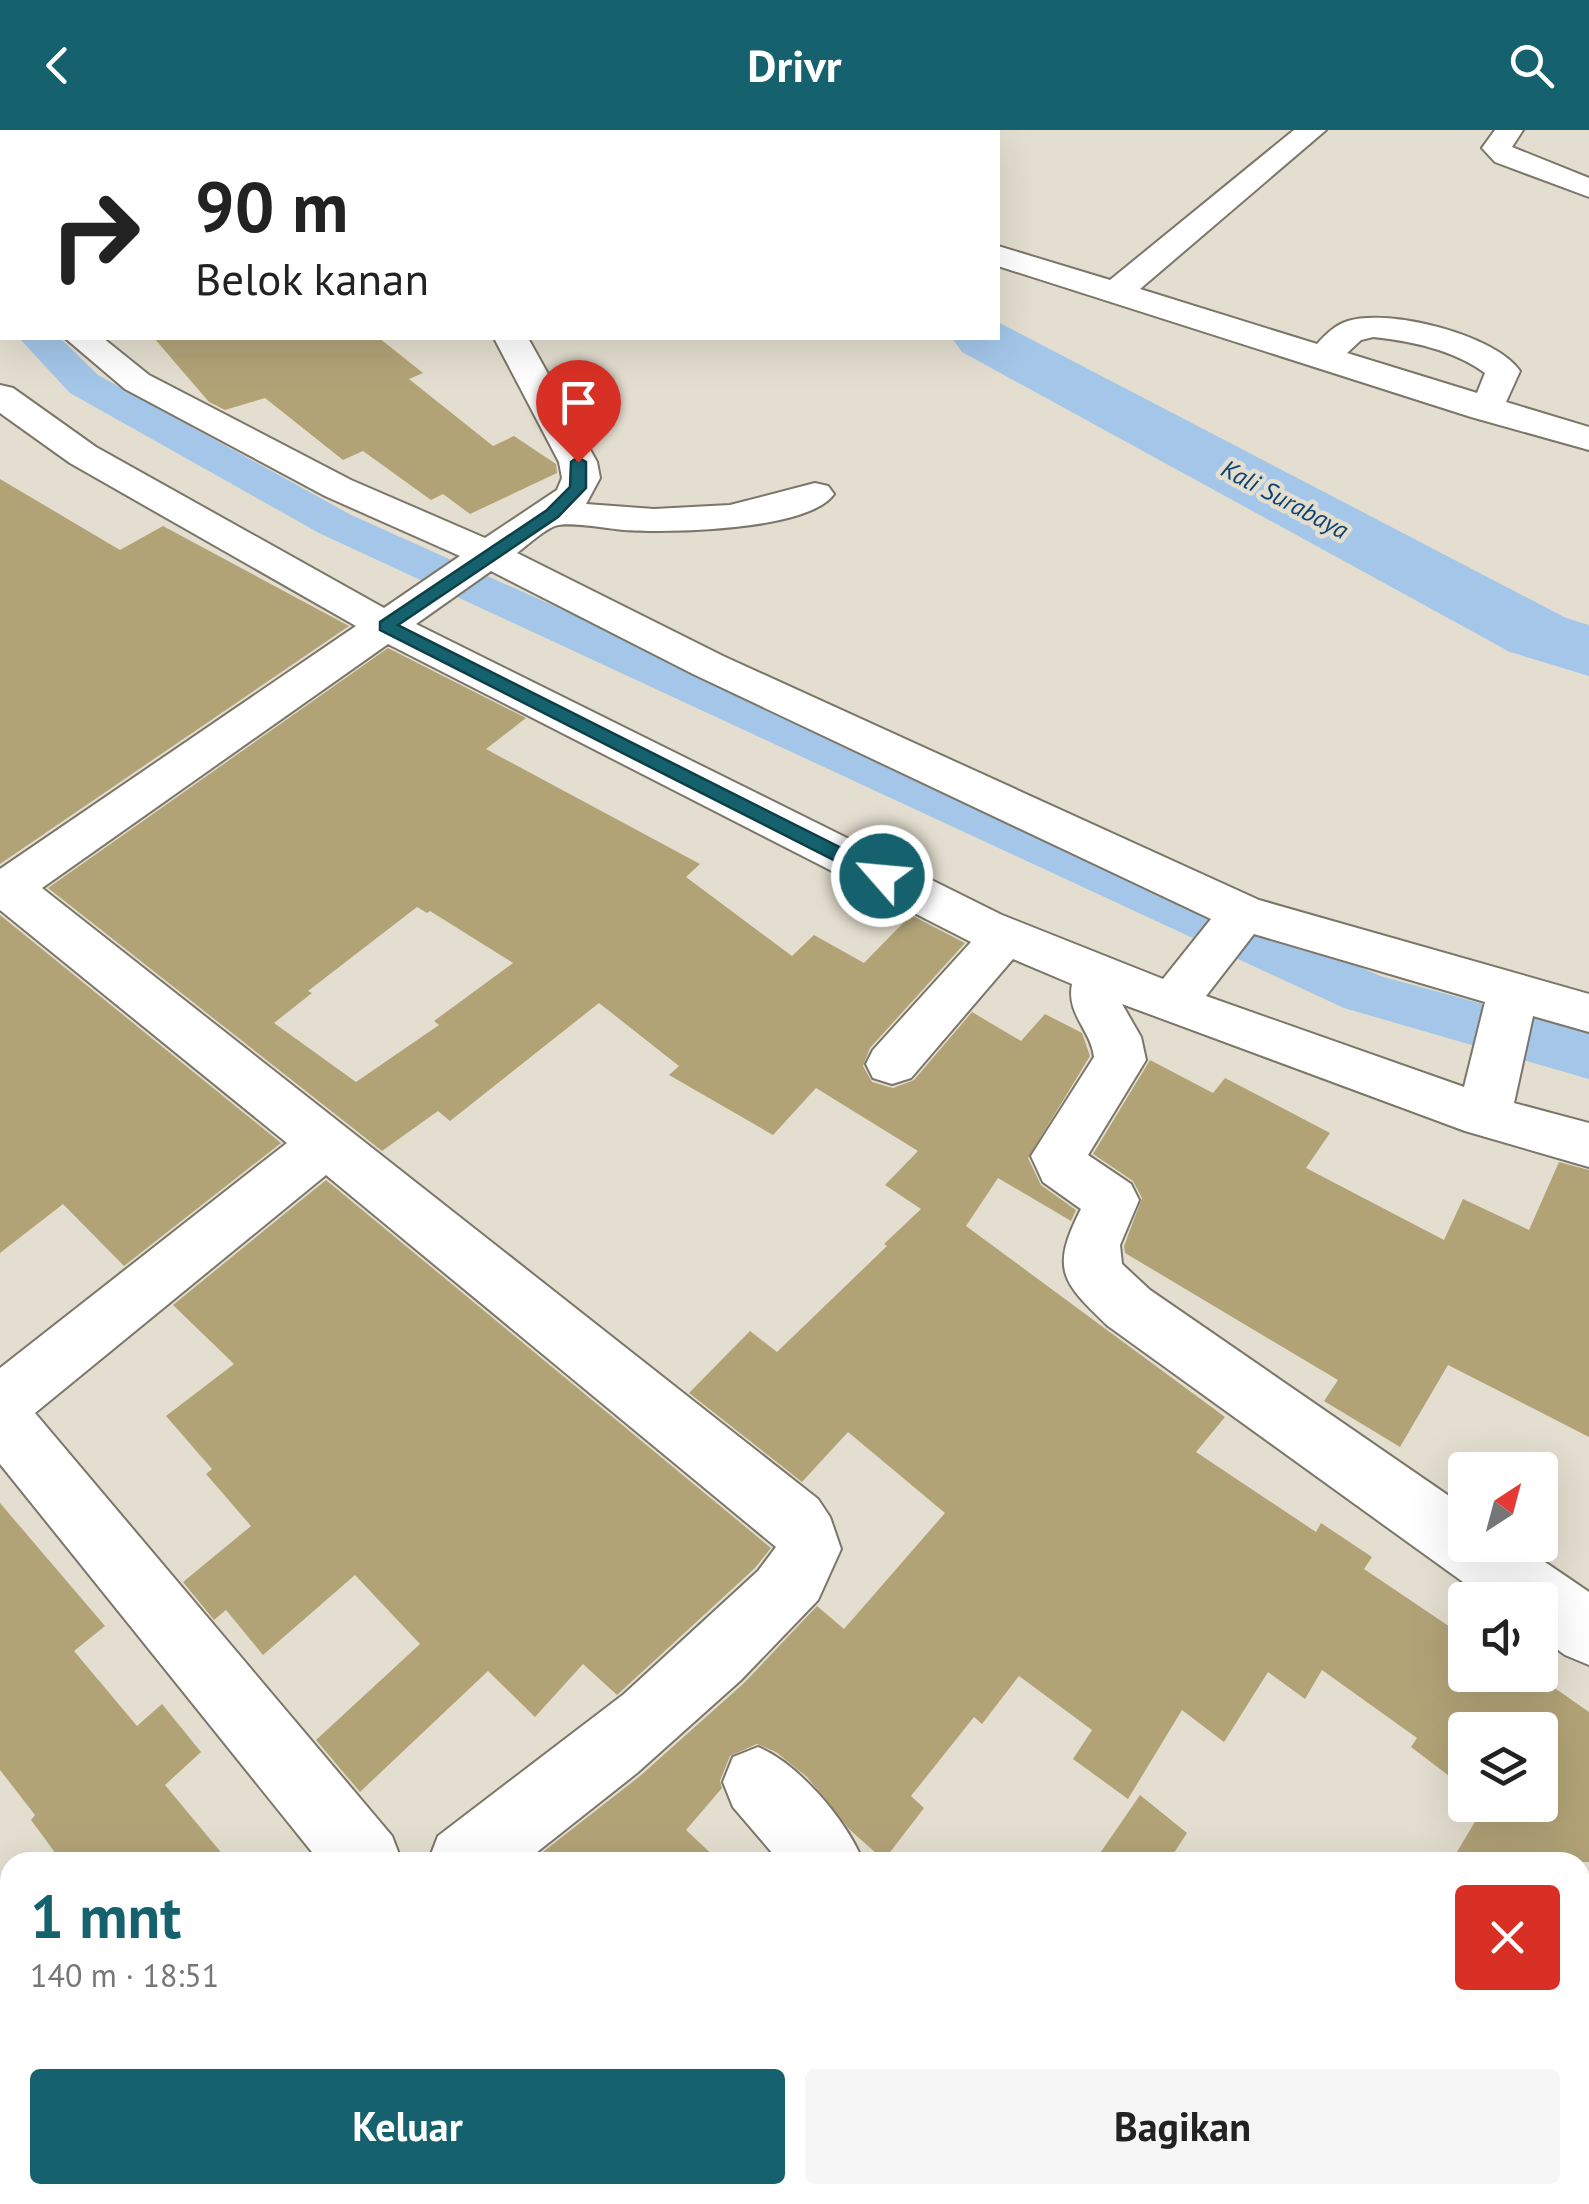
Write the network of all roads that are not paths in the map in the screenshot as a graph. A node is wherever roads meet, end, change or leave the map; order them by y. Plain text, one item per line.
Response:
1 (1312, 130) edge
2 (1509, 130) edge
3 (1589, 188) edge
4 (1000, 257) edge
5 (1115, 293) junction
6 (84, 340) edge
7 (512, 340) edge
8 (1323, 358) junction
9 (0, 396) edge
10 (1484, 409) junction
11 (1589, 439) edge
12 (815, 494) dead end
13 (552, 514) junction
14 (484, 559) junction
15 (399, 617) junction
16 (4, 890) edge
17 (1238, 919) junction
18 (1004, 937) junction
19 (1100, 975) junction
20 (1178, 996) junction
21 (1510, 1004) junction
22 (1589, 1013) edge
23 (892, 1064) dead end
24 (1487, 1103) junction
25 (326, 1144) junction
26 (1589, 1146) edge
27 (0, 1405) edge
28 (0, 1418) edge
29 (1448, 1533) edge
30 (1489, 1562) edge
31 (1589, 1632) edge
32 (758, 1782) dead end
33 (358, 1852) edge
34 (478, 1852) edge
35 (818, 1852) edge

1 - 5 street
2 - 3 street
4 - 5 street
5 - 8 street
6 - 14 street
7 - 13 street
8 - 10 street
8 - 10 street
9 - 15 street
10 - 11 street
12 - 13 street
13 - 14 street
14 - 15 street
14 - 17 street
15 - 16 street
15 - 18 street
16 - 25 street
17 - 20 street
17 - 21 street
18 - 19 street
18 - 23 street
19 - 20 street
19 - 29 street
20 - 24 street
21 - 22 street
21 - 24 street
24 - 26 street
25 - 27 street
25 - 34 street
28 - 33 street
30 - 31 street
32 - 35 street

